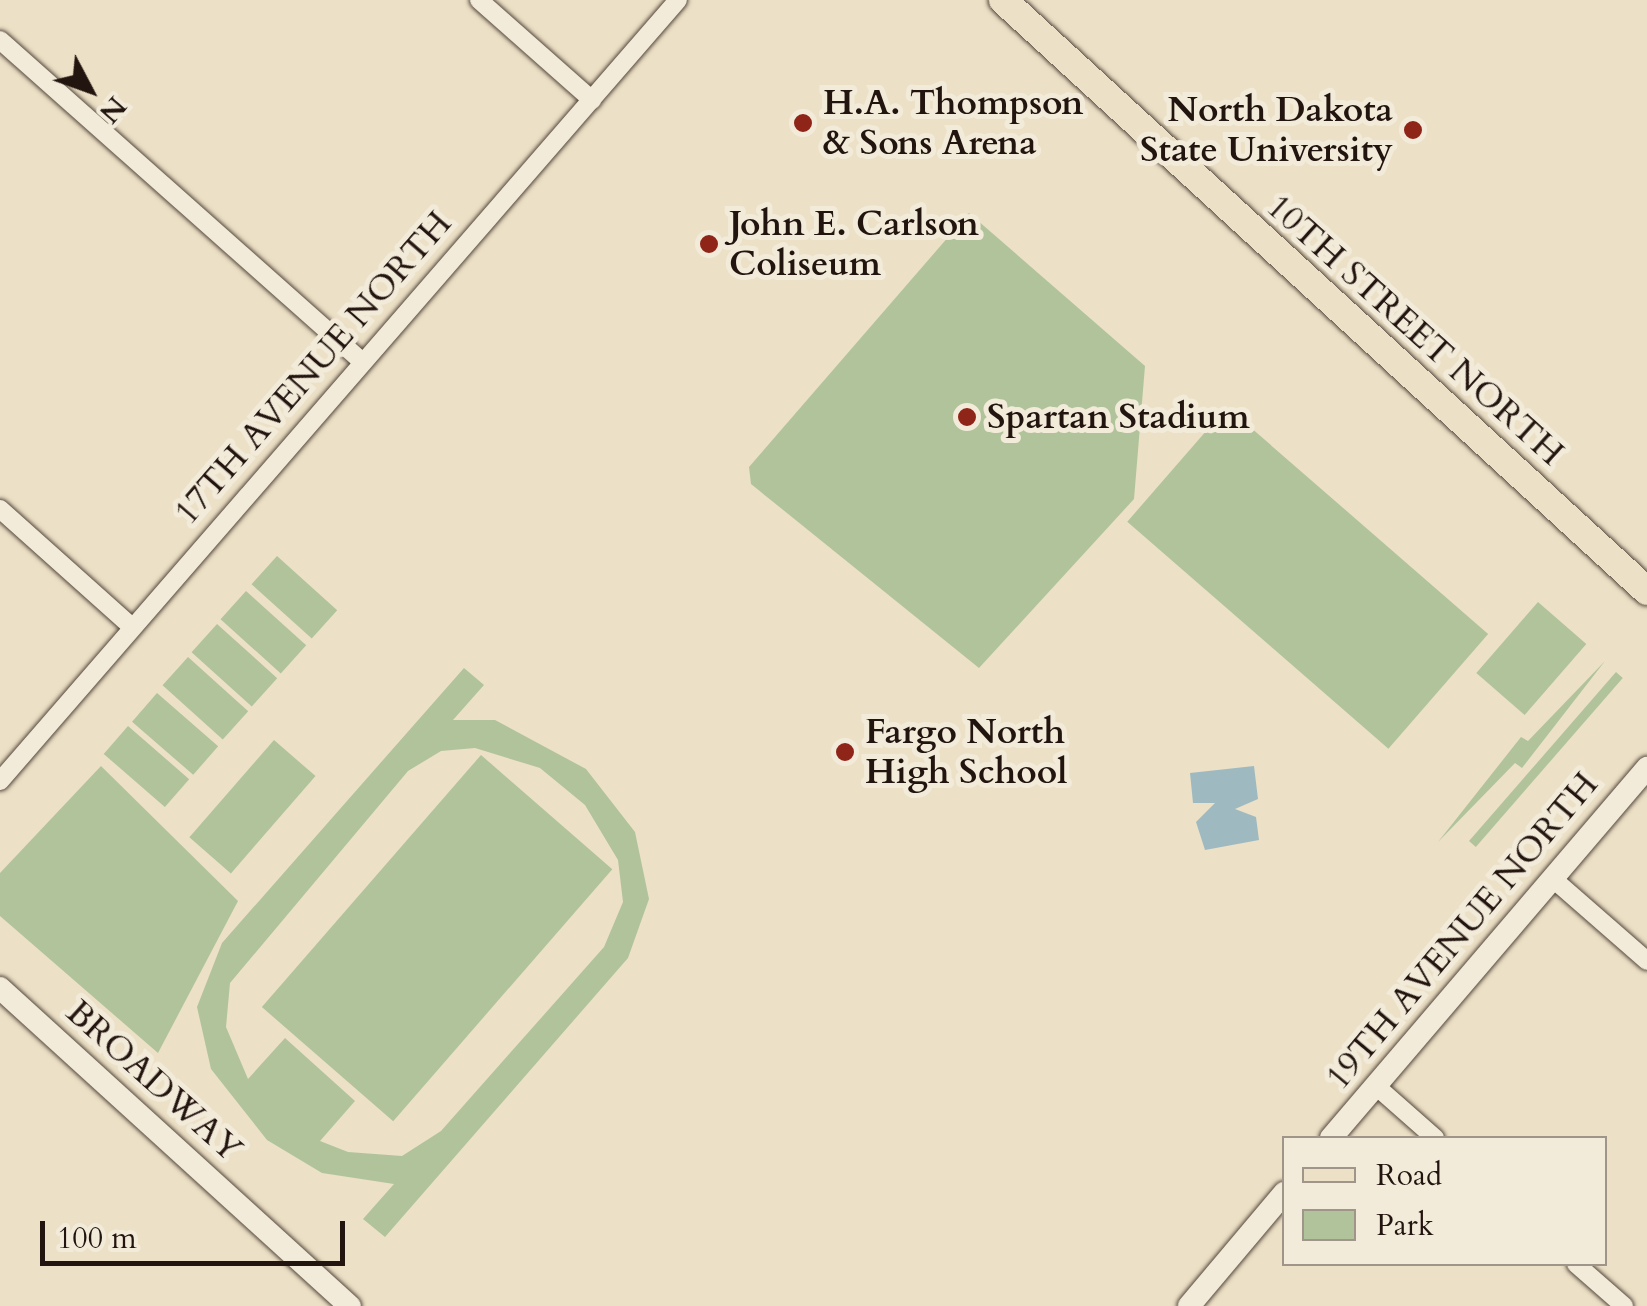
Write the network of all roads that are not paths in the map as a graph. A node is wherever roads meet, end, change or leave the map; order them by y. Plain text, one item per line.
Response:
1 (478, 0) edge
2 (678, 0) edge
3 (1003, 0) edge
4 (0, 40) edge
5 (592, 100) junction
6 (361, 361) junction
7 (0, 508) edge
8 (1647, 591) edge
9 (132, 627) junction
10 (1647, 768) edge
11 (0, 780) edge
12 (1552, 878) junction
13 (1647, 961) edge
14 (0, 988) edge
15 (1376, 1086) junction
16 (1333, 1136) edge
17 (1433, 1136) edge
18 (1282, 1196) edge
19 (1578, 1266) edge
20 (1196, 1303) edge
21 (350, 1306) edge
22 (1624, 1306) edge

1 - 5 street
2 - 5 street, 17TH AVENUE NORTH
3 - 8 main road, 10TH STREET NORTH
4 - 6 street
5 - 6 street, 17TH AVENUE NORTH
6 - 9 street, 17TH AVENUE NORTH
7 - 9 street
9 - 11 street, 17TH AVENUE NORTH
10 - 12 street, 19TH AVENUE NORTH
12 - 13 street
12 - 15 street, 19TH AVENUE NORTH
14 - 21 street, BROADWAY
15 - 16 street, 19TH AVENUE NORTH
15 - 17 street
18 - 20 street
19 - 22 street

